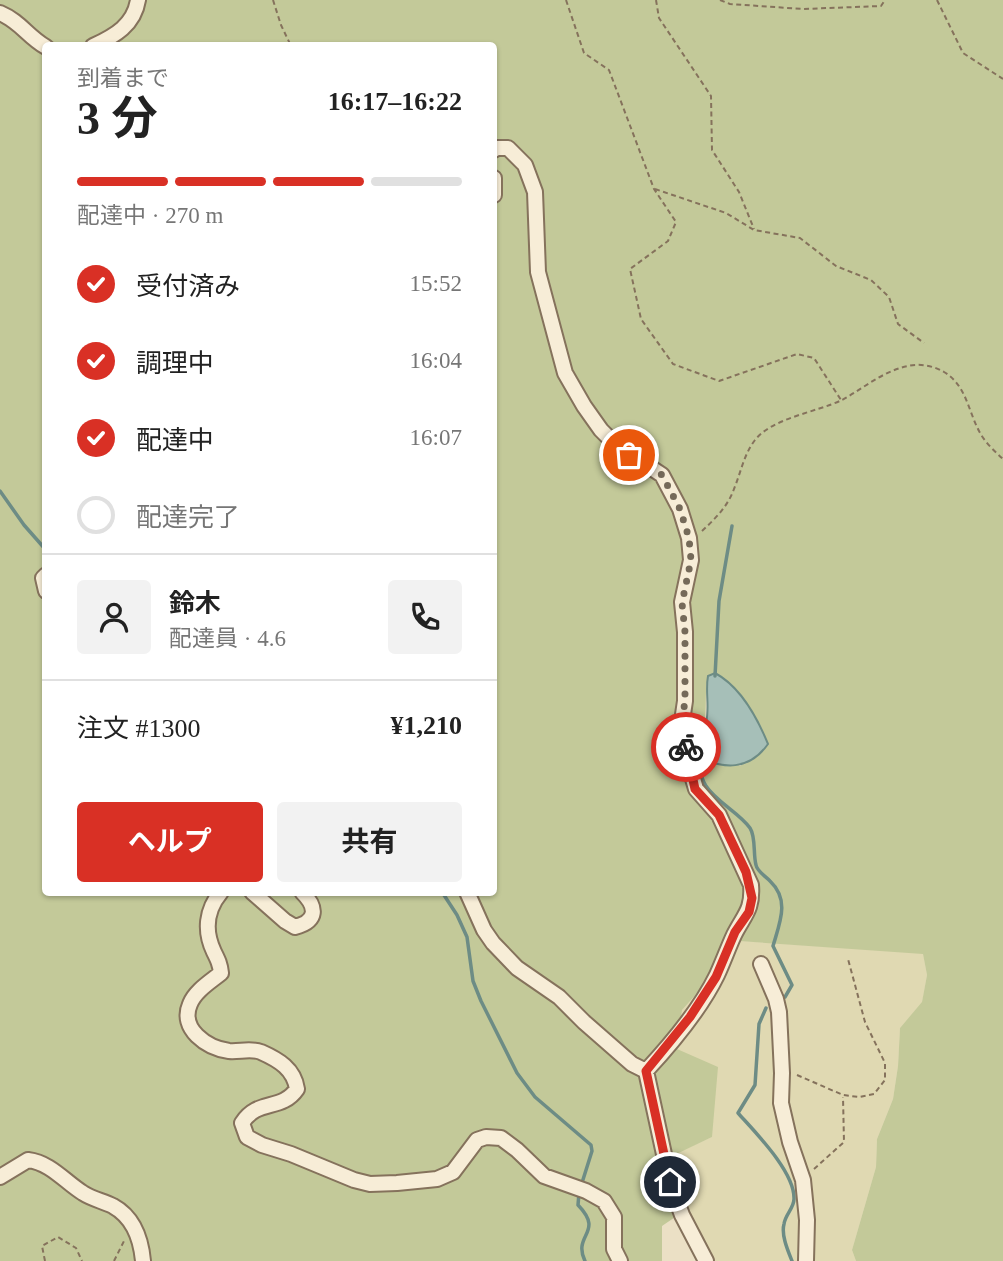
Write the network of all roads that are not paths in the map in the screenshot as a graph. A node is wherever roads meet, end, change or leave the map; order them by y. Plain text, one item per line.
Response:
1 (138, 0) edge
2 (0, 13) edge
3 (102, 42) edge
4 (42, 45) edge
5 (497, 148) edge
6 (218, 896) edge
7 (257, 896) edge
8 (306, 896) edge
9 (469, 896) edge
10 (761, 964) dead end
11 (646, 1071) junction
12 (0, 1177) edge
13 (143, 1261) edge
14 (620, 1261) edge
15 (706, 1261) edge
16 (806, 1261) edge

1 - 3 street
2 - 4 street
5 - 11 street
6 - 14 street
7 - 8 street
9 - 11 street
10 - 16 street
11 - 15 street
12 - 13 street

